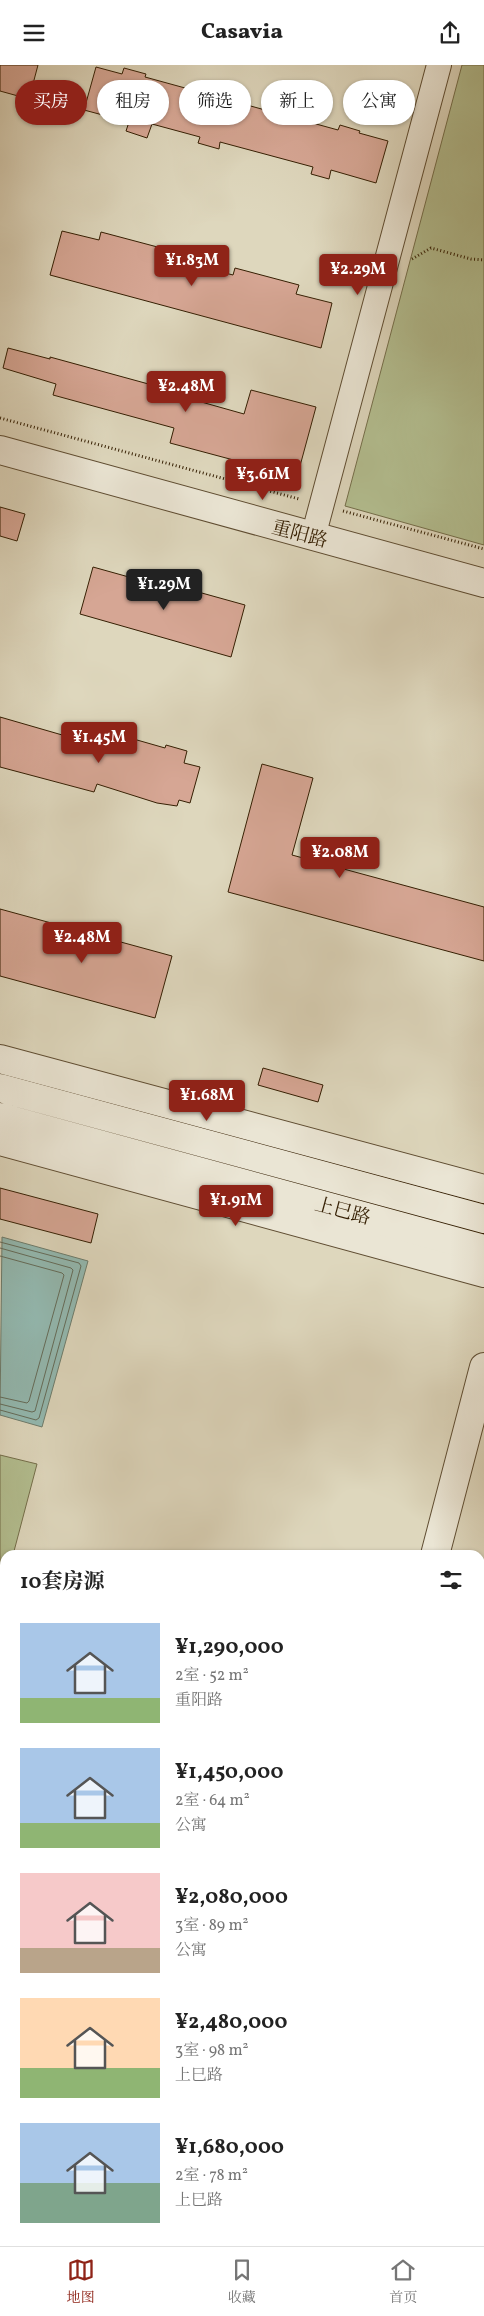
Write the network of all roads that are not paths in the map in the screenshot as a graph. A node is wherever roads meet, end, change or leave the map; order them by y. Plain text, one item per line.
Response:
1 (440, 65) edge
2 (0, 450) edge
3 (313, 537) junction
4 (484, 583) edge
5 (0, 1059) edge
6 (0, 1088) edge
7 (0, 1117) edge
8 (0, 1141) edge
9 (484, 1189) edge
10 (484, 1219) edge
11 (484, 1249) edge
12 (484, 1273) edge
13 (484, 1367) edge
14 (436, 1550) edge

1 - 3 street
2 - 3 street, 重阳路
3 - 4 street, 重阳路
5 - 9 street
6 - 10 street, 上巳路
7 - 11 street, 上巳路
8 - 12 street
13 - 14 street

